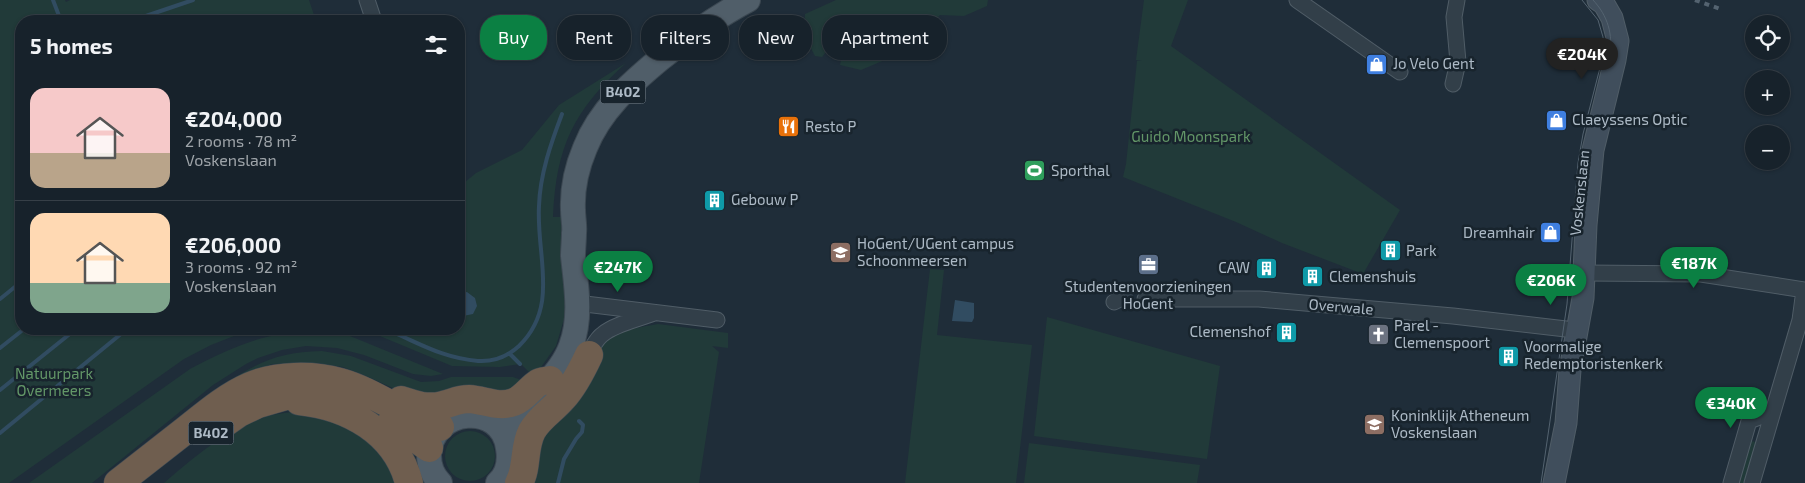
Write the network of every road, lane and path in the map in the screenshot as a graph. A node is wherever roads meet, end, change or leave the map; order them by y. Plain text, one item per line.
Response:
1 (367, 0) edge
2 (748, 0) edge
3 (1297, 0) edge
4 (1457, 0) edge
5 (1588, 0) edge
6 (1598, 0) edge
7 (372, 15) edge
8 (1400, 72) dead end
9 (1453, 84) dead end
10 (1585, 274) junction
11 (1805, 290) edge
12 (1145, 299) tunnel mouth
13 (584, 304) junction
14 (655, 312) junction
15 (717, 320) dead end
16 (1566, 329) junction
17 (585, 357) junction
18 (550, 380) junction
19 (372, 395) junction
20 (283, 398) junction
21 (1772, 412) junction
22 (488, 420) junction
23 (435, 437) junction
24 (508, 444) junction
25 (118, 483) edge
26 (147, 483) edge
27 (409, 483) edge
28 (440, 483) edge
29 (498, 483) edge
30 (519, 483) edge
31 (1545, 483) edge
32 (1554, 483) edge
33 (1731, 483) edge
34 (1752, 483) edge

1 - 7 street
2 - 13 main road, B402
3 - 8 street
4 - 9 street
5 - 16 street, Voskenslaan
6 - 10 street, Voskenslaan
10 - 11 street
10 - 32 street, Voskenslaan
11 - 21 street
12 - 16 street, Overwale
13 - 14 street
13 - 17 main road, B402
13 - 18 main road, B402
14 - 15 street
14 - 17 street
16 - 31 street, Voskenslaan
17 - 24 main road, B402
17 - 30 highway
18 - 19 highway
18 - 22 main road, B402
19 - 23 highway, B402
19 - 25 highway, B402
20 - 23 highway, B402
20 - 26 highway, B402
20 - 27 highway
21 - 33 street
21 - 34 street
22 - 23 main road, B402
22 - 24 main road
23 - 28 main road
24 - 29 main road

